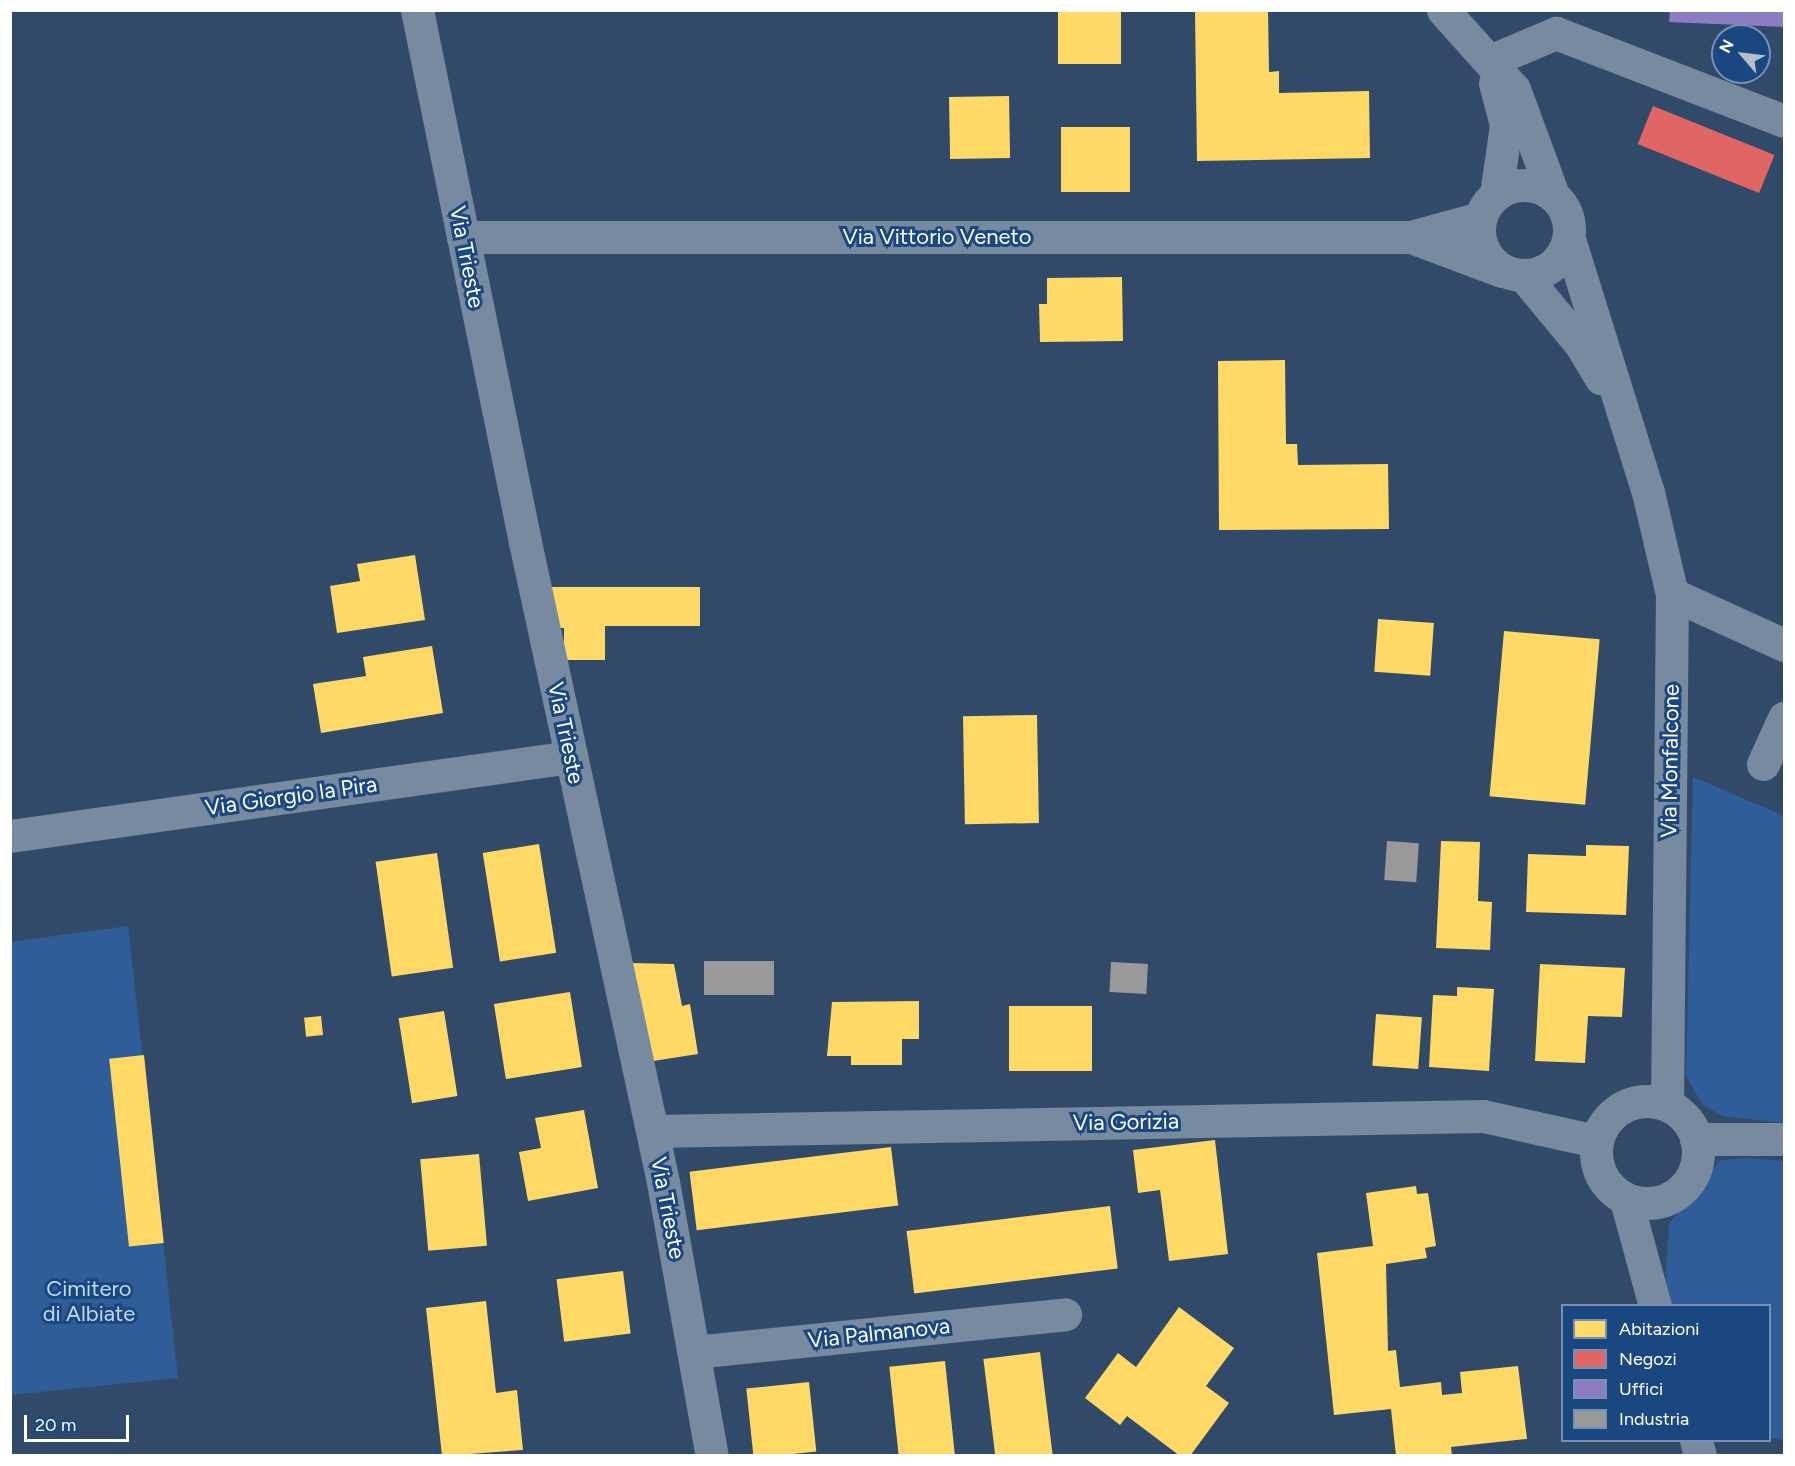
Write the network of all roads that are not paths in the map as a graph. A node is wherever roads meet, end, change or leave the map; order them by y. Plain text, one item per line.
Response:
1 (417, 10) edge
2 (1443, 10) edge
3 (1490, 61) junction
4 (1785, 121) edge
5 (1554, 195) junction
6 (1488, 206) junction
7 (463, 237) junction
8 (1411, 237) junction
9 (1569, 239) junction
10 (1515, 274) junction
11 (1627, 423) junction
12 (1672, 594) junction
13 (1785, 645) edge
14 (1785, 718) edge
15 (571, 757) junction
16 (1763, 764) dead end
17 (10, 836) edge
18 (1667, 1105) junction
19 (653, 1131) junction
20 (1696, 1139) junction
21 (1785, 1139) edge
22 (1596, 1141) junction
23 (1626, 1200) junction
24 (1655, 1304) edge
25 (1065, 1314) dead end
26 (694, 1352) junction
27 (712, 1455) edge

1 - 7 street, Via Trieste
2 - 3 street
3 - 4 street
3 - 5 street
3 - 6 street
5 - 6 street
5 - 9 street
6 - 8 street, Via Vittorio Veneto
6 - 10 street
7 - 8 street, Via Vittorio Veneto
7 - 15 street, Via Trieste
8 - 10 street, Via Vittorio Veneto
9 - 10 street
9 - 11 street, Via Monfalcone
10 - 11 street, Via Monfalcone
11 - 12 street, Via Monfalcone
12 - 13 street
12 - 18 street, Via Monfalcone
14 - 16 street
15 - 17 street, Via Giorgio la Pira
15 - 19 street, Via Trieste
18 - 20 street
18 - 22 street
19 - 22 street, Via Gorizia
19 - 26 street, Via Trieste
20 - 21 street
20 - 23 street
22 - 23 street
23 - 24 street
25 - 26 street, Via Palmanova
26 - 27 street, Via Trieste

